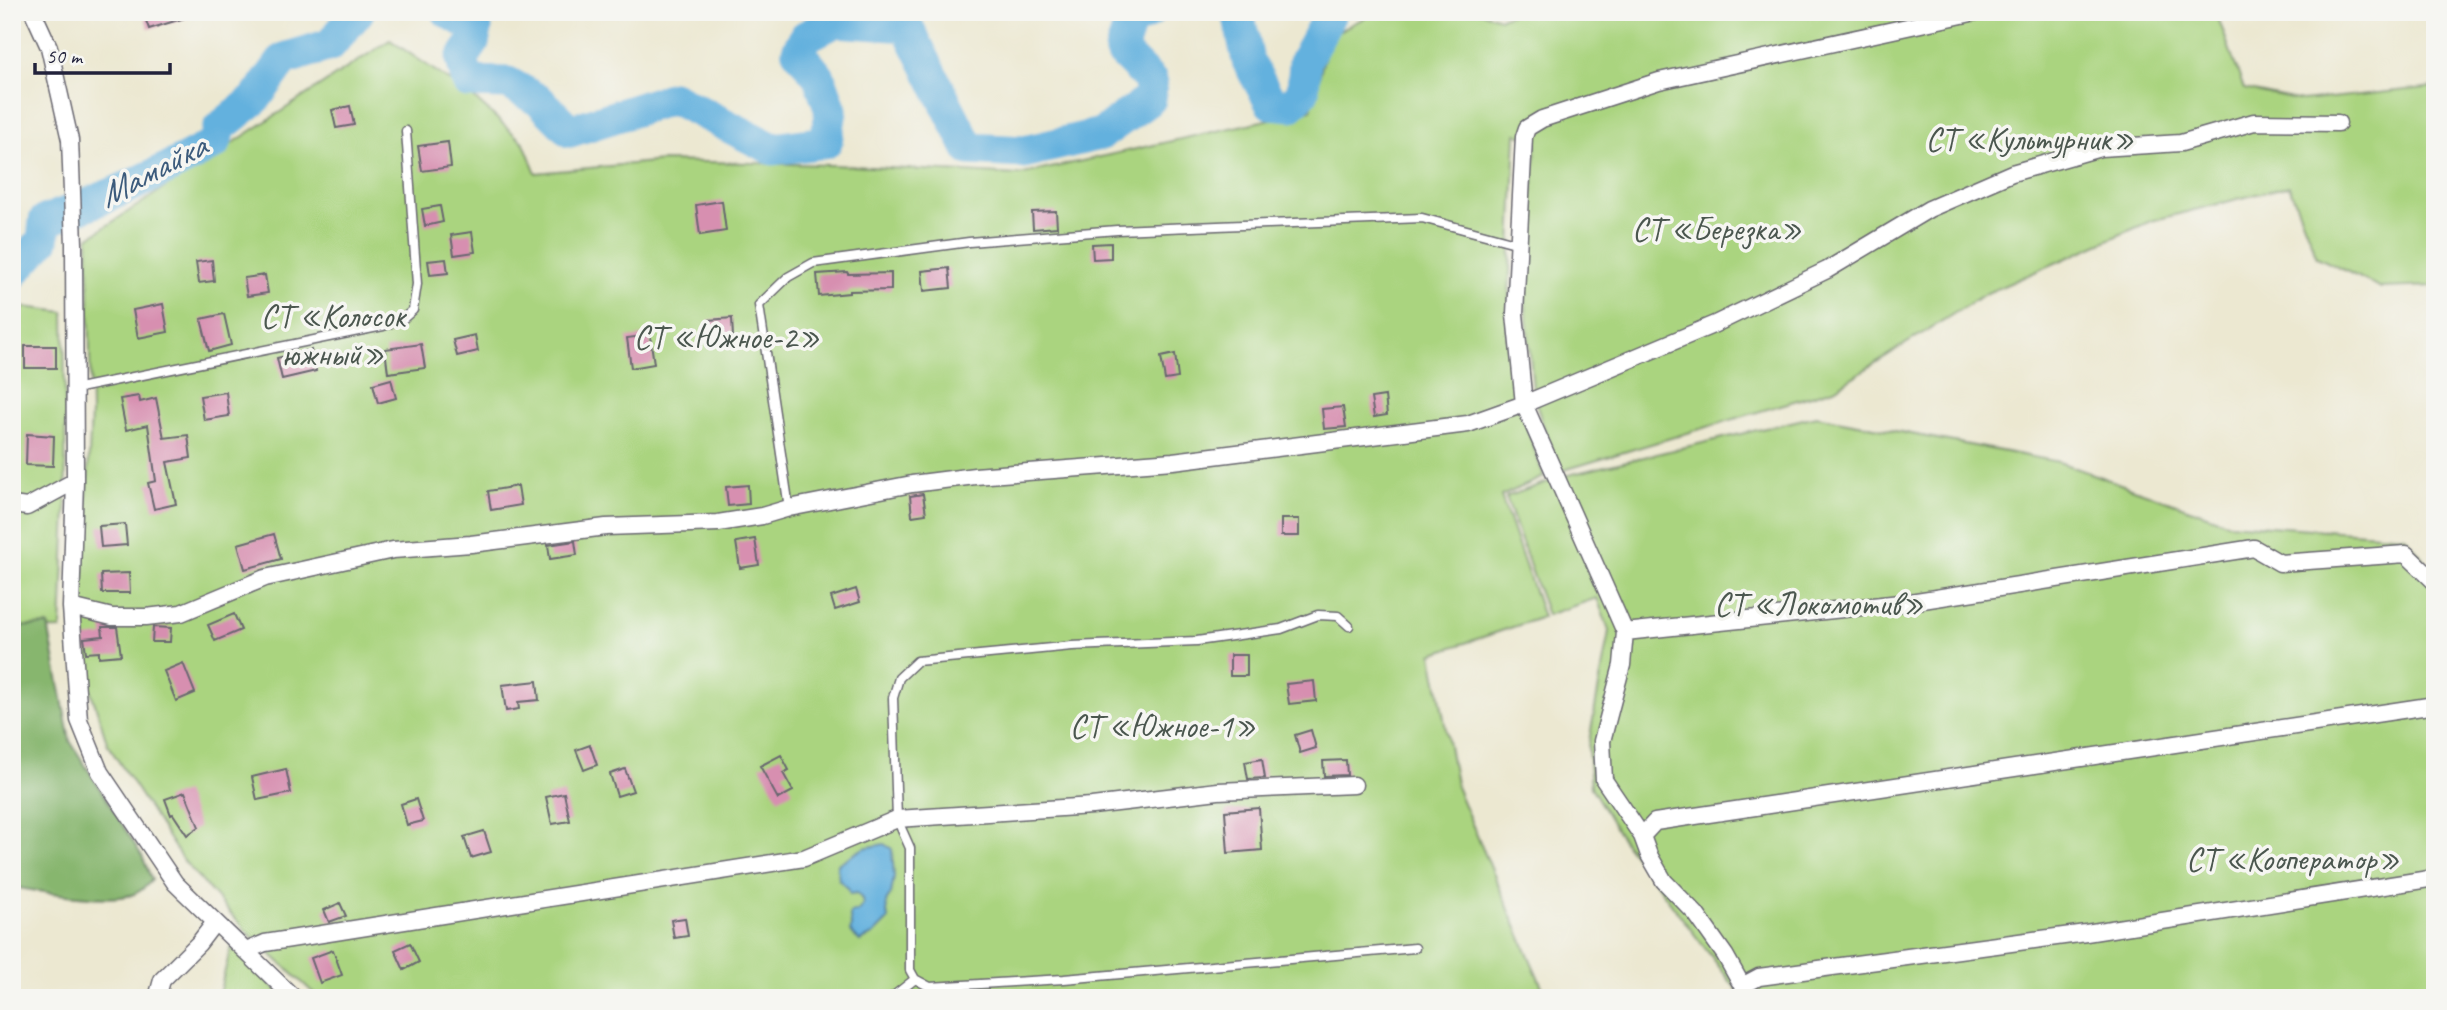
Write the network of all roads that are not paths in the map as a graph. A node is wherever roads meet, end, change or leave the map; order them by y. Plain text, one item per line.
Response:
1 (33, 12) edge
2 (1976, 12) edge
3 (2338, 123) dead end
4 (406, 131) dead end
5 (1519, 244) junction
6 (74, 389) junction
7 (1524, 404) junction
8 (75, 481) junction
9 (12, 505) edge
10 (789, 508) junction
11 (2435, 582) edge
12 (71, 607) junction
13 (1349, 626) dead end
14 (1625, 632) junction
15 (2435, 705) edge
16 (1354, 785) dead end
17 (897, 819) junction
18 (1642, 836) junction
19 (2435, 878) edge
20 (215, 922) junction
21 (1415, 948) dead end
22 (246, 951) junction
23 (915, 979) junction
24 (1746, 992) edge
25 (157, 998) edge
26 (294, 998) edge
27 (891, 998) edge

1 - 6 street
2 - 5 street
3 - 7 street
4 - 6 lane
5 - 7 street
5 - 10 lane
6 - 8 street
7 - 10 street
7 - 14 street
8 - 9 street
8 - 12 street
10 - 12 street
11 - 14 street
12 - 20 street
13 - 17 lane
14 - 18 street
15 - 18 street
16 - 17 street
17 - 22 street
17 - 23 lane
18 - 24 street
19 - 24 street
20 - 22 street
20 - 25 street
21 - 23 lane
22 - 26 street
23 - 27 lane

